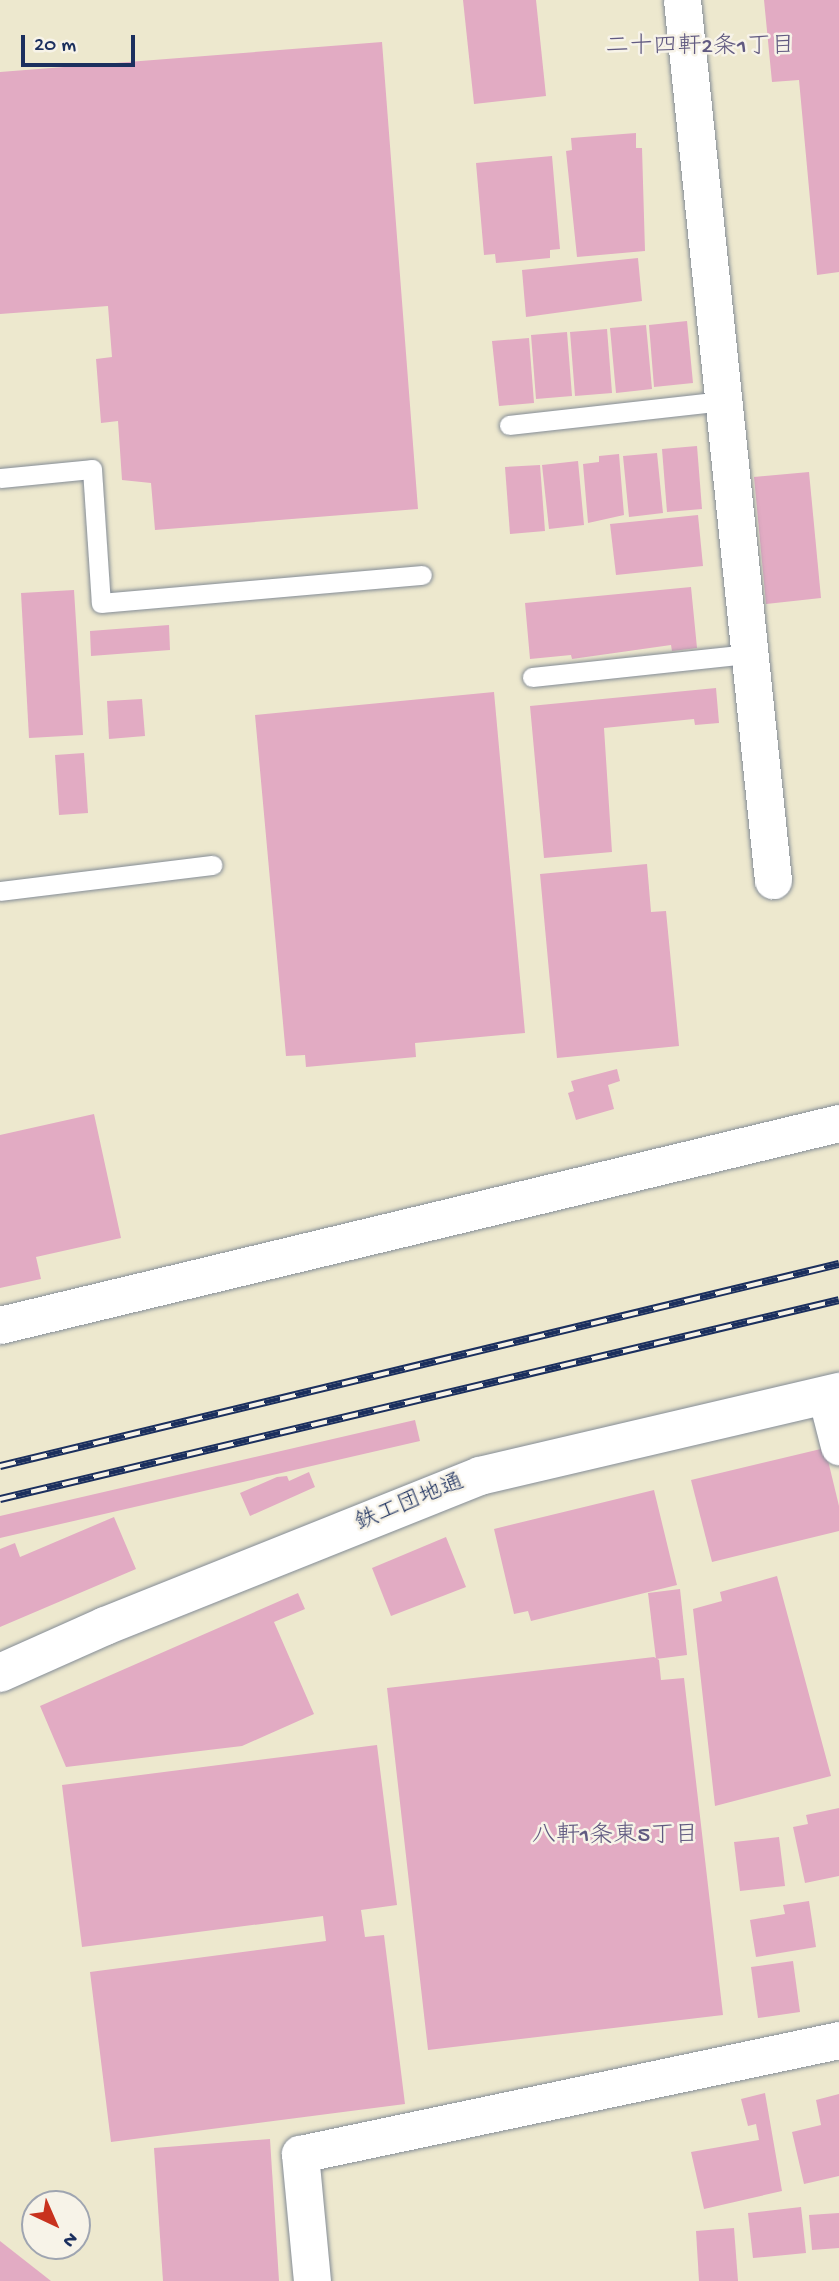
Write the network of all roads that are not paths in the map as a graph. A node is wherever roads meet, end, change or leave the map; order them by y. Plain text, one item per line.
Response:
1 (682, 0) edge
2 (723, 401) junction
3 (509, 425) dead end
4 (0, 478) edge
5 (422, 575) dead end
6 (749, 654) junction
7 (532, 677) dead end
8 (212, 865) dead end
9 (772, 880) dead end
10 (0, 891) edge
11 (839, 1123) edge
12 (0, 1325) edge
13 (833, 1394) edge
14 (839, 1447) edge
15 (0, 1673) edge
16 (839, 2040) edge
17 (312, 2281) edge

1 - 2 street
2 - 3 lane
2 - 6 street
4 - 5 lane
6 - 7 lane
6 - 9 street
8 - 10 lane
11 - 12 street
13 - 14 street
13 - 15 street, 鉄工団地通
16 - 17 street

